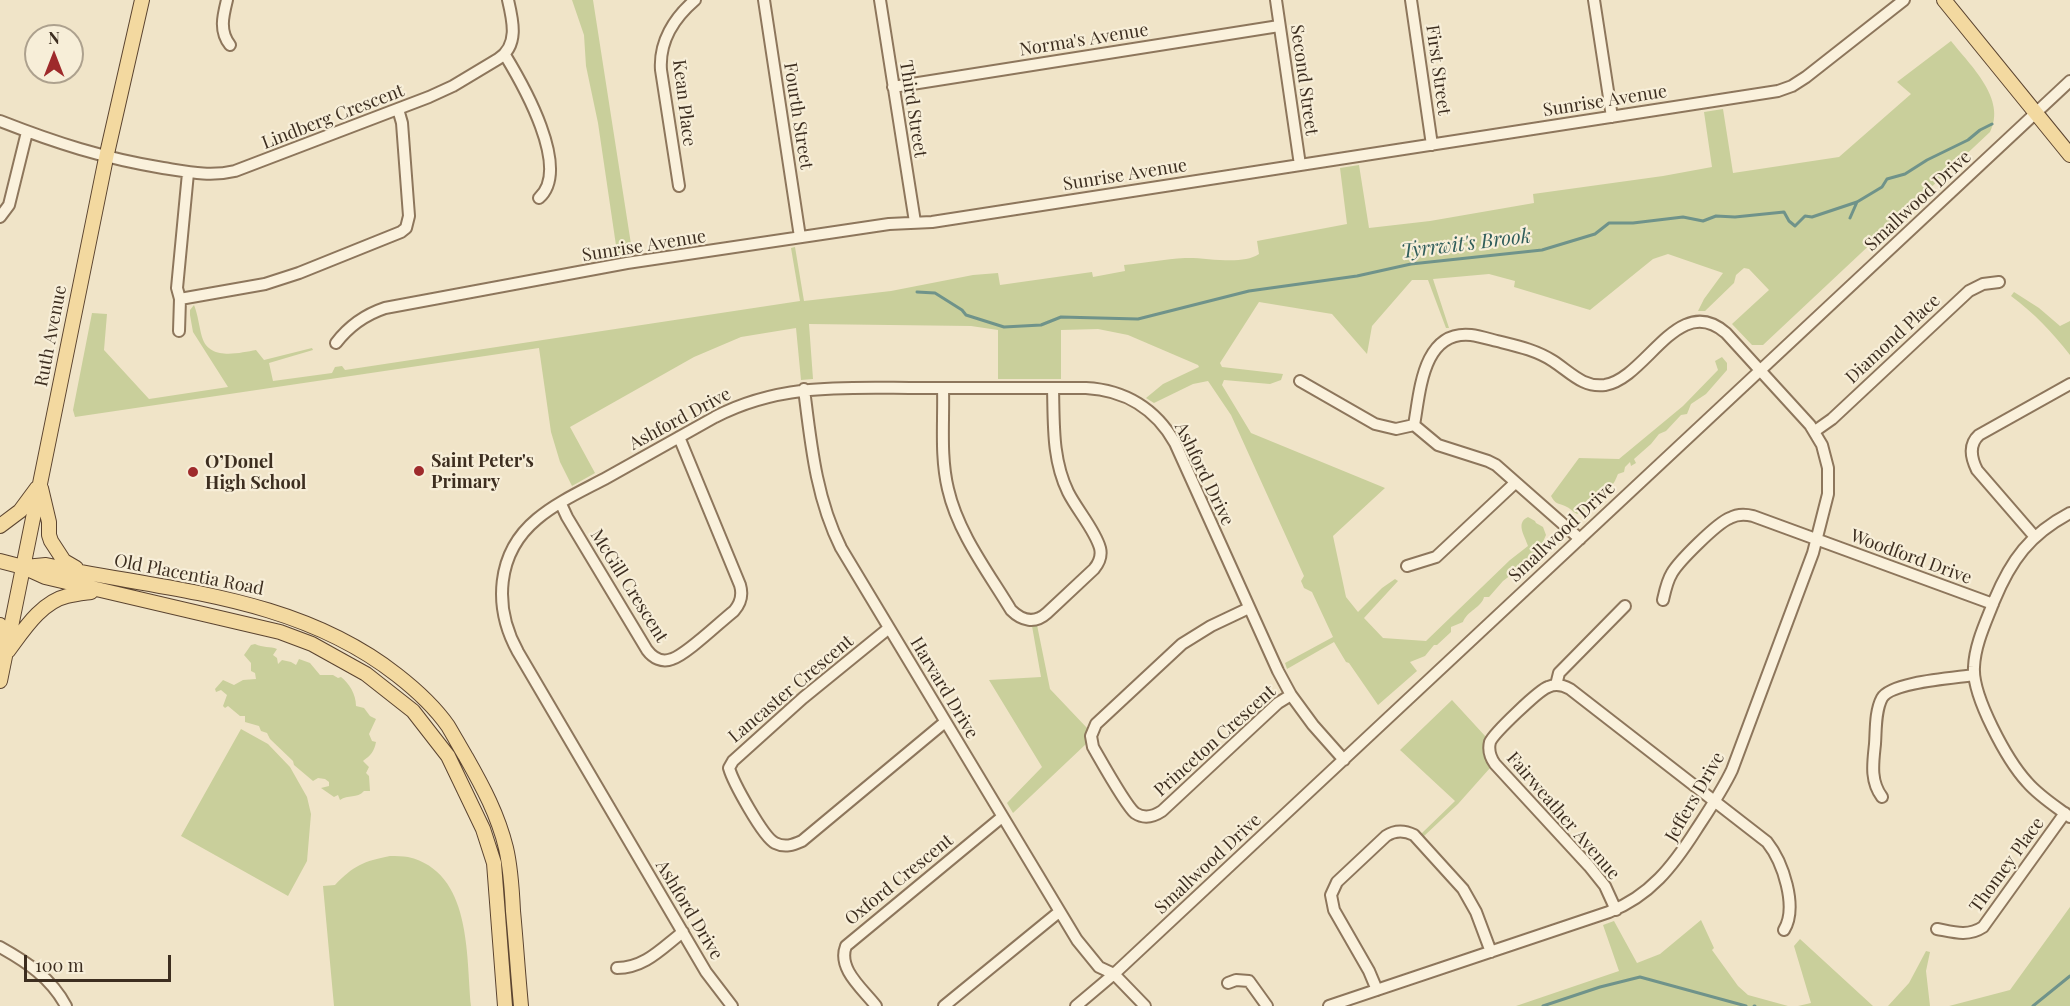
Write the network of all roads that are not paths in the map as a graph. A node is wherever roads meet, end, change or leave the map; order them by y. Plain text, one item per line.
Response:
1 (142, 0) edge
2 (227, 0) edge
3 (508, 0) edge
4 (694, 0) edge
5 (764, 0) edge
6 (879, 0) edge
7 (1276, 0) edge
8 (1411, 0) edge
9 (1593, 0) edge
10 (1904, 0) edge
11 (1944, 0) edge
12 (1279, 26) junction
13 (230, 45) dead end
14 (505, 55) junction
15 (2070, 81) edge
16 (893, 87) junction
17 (398, 109) junction
18 (2036, 113) junction
19 (1612, 117) junction
20 (0, 121) edge
21 (27, 132) junction
22 (1432, 145) junction
23 (2070, 155) edge
24 (106, 158) junction
25 (1300, 165) junction
26 (188, 173) junction
27 (679, 186) dead end
28 (539, 198) dead end
29 (0, 217) edge
30 (915, 222) junction
31 (800, 237) junction
32 (1999, 282) dead end
33 (180, 299) junction
34 (179, 330) dead end
35 (336, 343) dead end
36 (1760, 370) junction
37 (1300, 381) dead end
38 (2070, 384) edge
39 (944, 388) junction
40 (1053, 388) junction
41 (804, 389) junction
42 (1414, 425) junction
43 (1815, 431) junction
44 (679, 437) junction
45 (1515, 483) junction
46 (40, 484) junction
47 (561, 504) junction
48 (2070, 513) edge
49 (0, 526) edge
50 (2035, 537) junction
51 (1580, 539) junction
52 (1817, 540) junction
53 (0, 561) edge
54 (1407, 566) dead end
55 (23, 567) junction
56 (89, 574) junction
57 (99, 590) junction
58 (1663, 600) dead end
59 (1993, 604) junction
60 (1624, 606) dead end
61 (1249, 608) junction
62 (0, 625) edge
63 (889, 628) junction
64 (6, 654) junction
65 (1974, 675) junction
66 (0, 681) edge
67 (1556, 685) junction
68 (1291, 695) junction
69 (945, 722) junction
70 (1344, 760) junction
71 (1882, 797) dead end
72 (1715, 801) junction
73 (2068, 815) edge
74 (1002, 817) junction
75 (1616, 910) junction
76 (1059, 912) junction
77 (1936, 929) dead end
78 (1784, 930) dead end
79 (682, 932) junction
80 (0, 947) edge
81 (1491, 952) junction
82 (617, 968) dead end
83 (1114, 974) junction
84 (1228, 983) dead end
85 (1377, 990) junction
86 (66, 1006) edge
87 (505, 1006) edge
88 (521, 1006) edge
89 (732, 1006) edge
90 (876, 1006) edge
91 (944, 1006) edge
92 (1076, 1006) edge
93 (1145, 1006) edge
94 (1267, 1006) edge
95 (1329, 1006) edge

1 - 24 main road, Ruth Avenue
2 - 13 street
3 - 14 street
4 - 27 street, Kean Place
5 - 31 street, Fourth Street
6 - 16 street, Third Street
7 - 12 street, Second Street
8 - 22 street, First Street
9 - 19 street
10 - 19 street, Sunrise Avenue
11 - 18 main road
12 - 16 street, Norma's Avenue
12 - 25 street, Second Street
14 - 17 street, Lindberg Crescent
14 - 28 street
15 - 18 street, Smallwood Drive
16 - 30 street, Third Street
17 - 26 street, Lindberg Crescent
17 - 33 street
18 - 23 main road
18 - 36 street, Smallwood Drive
19 - 22 street, Sunrise Avenue
20 - 21 street, Lindberg Crescent
21 - 24 street, Lindberg Crescent
21 - 29 street
22 - 25 street, Sunrise Avenue
24 - 26 street, Lindberg Crescent
24 - 46 main road, Ruth Avenue
25 - 30 street, Sunrise Avenue
26 - 33 street
30 - 31 street, Sunrise Avenue
31 - 35 street, Sunrise Avenue
32 - 43 street, Diamond Place
33 - 34 street
36 - 42 street, Jeffers Drive
36 - 43 street, Jeffers Drive
36 - 51 street, Smallwood Drive
37 - 42 street
38 - 50 street
39 - 40 street, Ashford Drive
39 - 40 street
39 - 41 street, Ashford Drive
40 - 61 street, Ashford Drive
41 - 44 street, Ashford Drive
41 - 63 street, Harvard Drive
42 - 45 street
43 - 52 street, Jeffers Drive
44 - 47 street, Ashford Drive
44 - 47 street, McGill Crescent
45 - 51 street
45 - 54 street
46 - 49 main road
46 - 55 main road, Ruth Avenue
46 - 56 main road
47 - 79 street, Ashford Drive
48 - 50 street
50 - 59 street
51 - 70 street, Smallwood Drive
52 - 58 street, Woodford Drive
52 - 59 street, Woodford Drive
52 - 72 street, Jeffers Drive
53 - 55 main road, Old Placentia Road
55 - 56 main road, Old Placentia Road
55 - 57 main road, Old Placentia Road
55 - 64 main road, Ruth Avenue
56 - 88 main road, Old Placentia Road
57 - 64 main road
57 - 87 main road, Old Placentia Road
59 - 65 street
60 - 67 street
61 - 68 street, Ashford Drive
61 - 68 street, Princeton Crescent
62 - 64 main road
63 - 69 street, Harvard Drive
63 - 69 street, Lancaster Crescent
64 - 66 main road, Ruth Avenue
65 - 71 street
65 - 73 street
67 - 72 street
67 - 75 street, Fairweather Avenue
68 - 70 street, Ashford Drive
69 - 74 street, Harvard Drive
70 - 83 street, Smallwood Drive
72 - 75 street, Jeffers Drive
72 - 78 street
73 - 77 street, Thomey Place
74 - 76 street, Harvard Drive
74 - 90 street, Oxford Crescent
75 - 81 street, Jeffers Drive
76 - 83 street, Harvard Drive
76 - 91 street
79 - 82 street
79 - 89 street, Ashford Drive
80 - 86 street
81 - 85 street, Jeffers Drive
81 - 85 street
83 - 92 street, Smallwood Drive
83 - 93 street
84 - 94 street
85 - 95 street, Jeffers Drive

